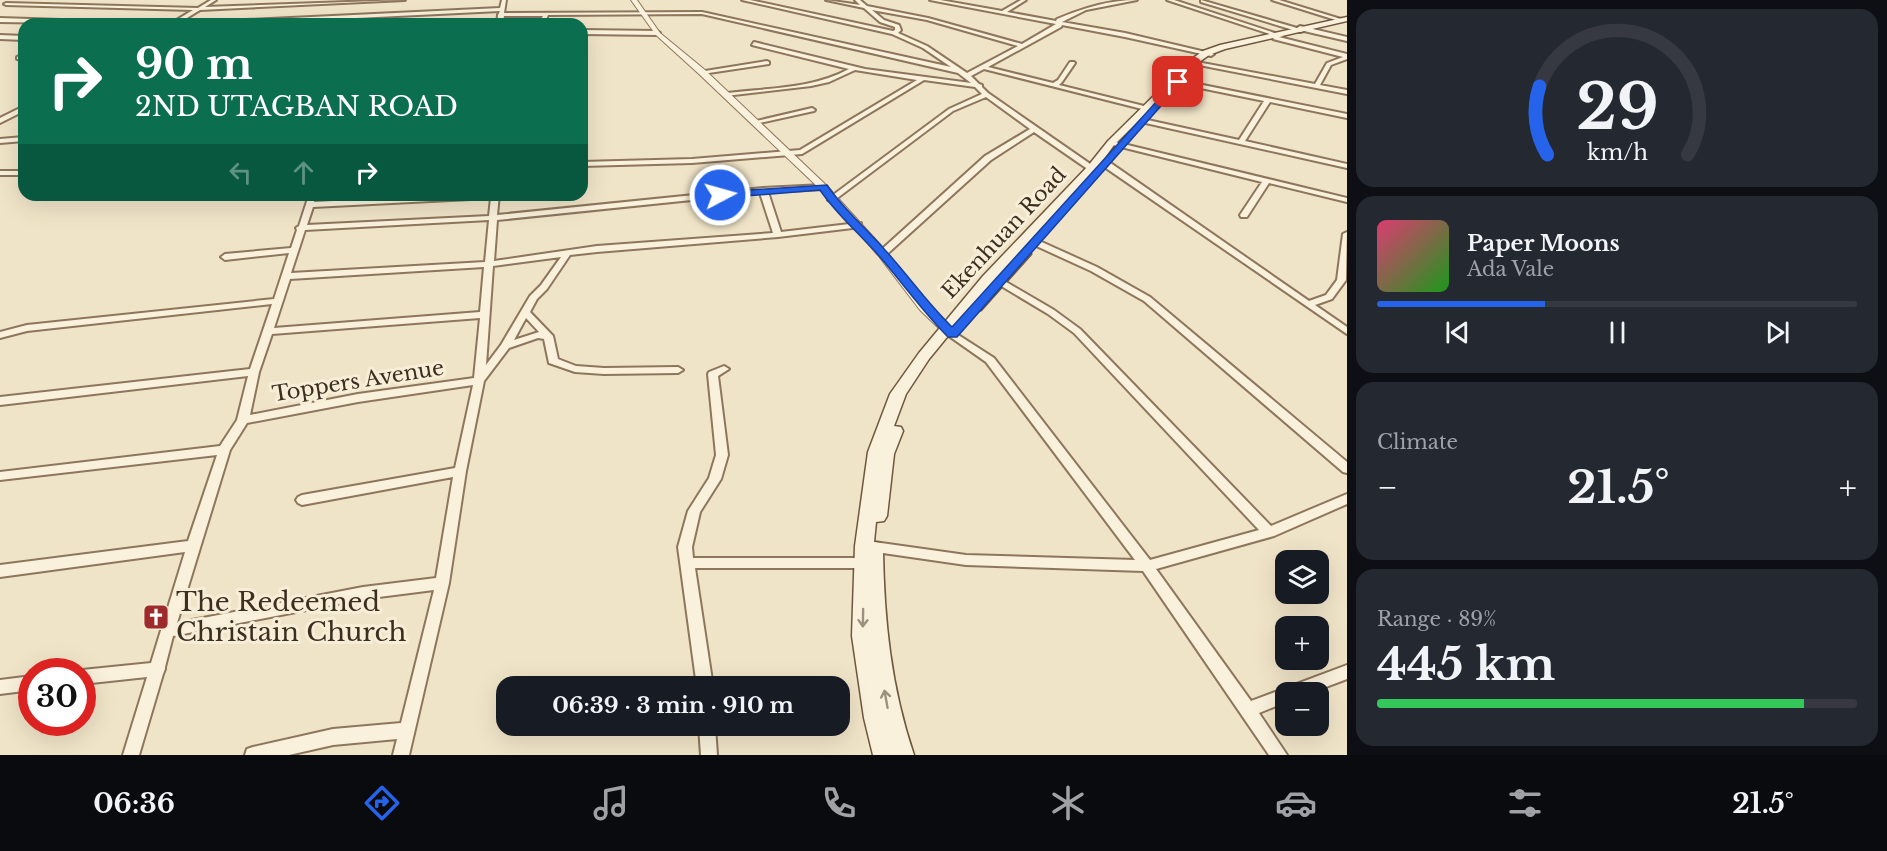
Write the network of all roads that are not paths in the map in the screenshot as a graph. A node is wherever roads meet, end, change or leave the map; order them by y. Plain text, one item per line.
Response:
1 (214, 0) edge
2 (403, 0) edge
3 (504, 0) edge
4 (634, 0) edge
5 (744, 0) edge
6 (828, 0) edge
7 (857, 0) edge
8 (932, 0) edge
9 (1024, 0) edge
10 (1135, 0) edge
11 (1169, 0) edge
12 (1274, 0) edge
13 (1203, 1) edge
14 (6, 4) dead end
15 (198, 9) junction
16 (503, 9) junction
17 (867, 9) junction
18 (644, 13) junction
19 (1002, 13) junction
20 (546, 14) junction
21 (500, 15) joint
22 (183, 18) edge
23 (324, 18) edge
24 (544, 18) edge
25 (0, 20) edge
26 (1345, 20) edge
27 (18, 21) edge
28 (1058, 24) junction
29 (1301, 30) junction
30 (588, 32) edge
31 (657, 33) junction
32 (894, 33) junction
33 (1274, 36) junction
34 (0, 37) edge
35 (18, 38) edge
36 (1347, 39) edge
37 (753, 44) dead end
38 (1021, 45) junction
39 (1205, 57) junction
40 (1347, 57) edge
41 (767, 63) dead end
42 (1072, 63) dead end
43 (855, 68) junction
44 (985, 68) junction
45 (959, 71) junction
46 (702, 72) junction
47 (967, 76) junction
48 (922, 79) junction
49 (1178, 82) junction
50 (1054, 85) junction
51 (980, 87) junction
52 (1316, 87) dead end
53 (1347, 92) edge
54 (986, 94) junction
55 (727, 95) junction
56 (1268, 100) junction
57 (812, 110) dead end
58 (18, 111) edge
59 (13, 114) junction
60 (18, 114) edge
61 (1145, 114) junction
62 (1347, 116) edge
63 (0, 121) edge
64 (755, 122) junction
65 (1034, 129) junction
66 (18, 140) edge
67 (0, 141) edge
68 (1241, 142) junction
69 (1116, 144) junction
70 (790, 154) junction
71 (588, 164) edge
72 (1099, 166) junction
73 (1347, 166) edge
74 (0, 173) edge
75 (18, 173) edge
76 (1267, 180) junction
77 (823, 187) junction
78 (763, 190) junction
79 (832, 200) junction
80 (1347, 200) edge
81 (311, 201) edge
82 (495, 201) edge
83 (1244, 215) dead end
84 (495, 218) junction
85 (858, 225) junction
86 (300, 228) junction
87 (1347, 234) edge
88 (778, 235) junction
89 (1035, 242) junction
90 (293, 250) junction
91 (883, 253) junction
92 (567, 254) junction
93 (225, 257) dead end
94 (488, 264) junction
95 (287, 276) junction
96 (1001, 282) junction
97 (278, 301) junction
98 (1308, 304) junction
99 (525, 312) junction
100 (484, 315) junction
101 (268, 331) junction
102 (1347, 331) edge
103 (949, 332) junction
104 (0, 335) edge
105 (548, 336) junction
106 (505, 346) junction
107 (724, 369) dead end
108 (678, 370) dead end
109 (254, 372) junction
110 (479, 381) junction
111 (0, 401) edge
112 (243, 420) junction
113 (224, 450) junction
114 (1347, 469) edge
115 (460, 471) junction
116 (0, 476) edge
117 (1347, 499) edge
118 (302, 500) dead end
119 (1269, 532) junction
120 (193, 546) junction
121 (874, 547) junction
122 (687, 563) junction
123 (863, 563) junction
124 (1147, 566) junction
125 (0, 571) edge
126 (442, 583) junction
127 (169, 631) junction
128 (158, 669) junction
129 (1347, 672) edge
130 (96, 676) edge
131 (703, 676) edge
132 (1320, 682) edge
133 (18, 685) edge
134 (0, 687) edge
135 (1275, 699) edge
136 (1247, 710) junction
137 (407, 730) junction
138 (708, 736) edge
139 (131, 755) edge
140 (253, 755) edge
141 (401, 755) edge
142 (709, 755) edge
143 (885, 755) edge
144 (902, 755) edge
145 (1279, 755) edge

1 - 15 street
2 - 15 street
3 - 16 street
4 - 18 street
5 - 32 street
6 - 17 street
7 - 17 street
8 - 19 street
9 - 19 street
10 - 28 street
11 - 33 street
12 - 26 street
13 - 29 street
14 - 15 street
15 - 22 street
16 - 21 street
16 - 23 street
17 - 32 street
17 - 38 street
18 - 20 street
18 - 31 street
18 - 45 street
19 - 28 street
20 - 21 street
20 - 24 street
25 - 27 street
26 - 29 main road, Ekenhuan Road
28 - 38 street
28 - 39 street
29 - 33 main road, Ekenhuan Road
29 - 36 street
30 - 31 street
31 - 46 street
32 - 45 street
33 - 39 main road, Ekenhuan Road
33 - 40 street
34 - 35 street
37 - 43 street
38 - 44 street
39 - 49 main road, Ekenhuan Road
39 - 53 street
39 - 61 main road, Ekenhuan Road
40 - 52 street
41 - 46 street
42 - 50 street
43 - 48 street
43 - 55 street
44 - 47 street
44 - 50 street
45 - 47 street
46 - 55 street
47 - 51 street
48 - 51 street
48 - 70 street
49 - 56 street
49 - 61 main road, Ekenhuan Road
50 - 61 street
51 - 54 street
54 - 65 street
54 - 79 street
55 - 64 street
56 - 62 street
56 - 68 street
57 - 64 street
58 - 59 street
59 - 60 street
59 - 63 street
61 - 68 street
61 - 69 main road, Ekenhuan Road
64 - 70 street
65 - 72 street
65 - 91 street
66 - 67 street
68 - 73 street
69 - 72 main road, Ekenhuan Road
69 - 76 street
70 - 71 street
70 - 77 street
72 - 89 main road, Ekenhuan Road
72 - 98 street
72 - 103 main road, Ekenhuan Road
74 - 75 street
76 - 80 street
76 - 83 street
77 - 78 street
77 - 79 street
78 - 84 street
78 - 88 street
79 - 85 street
81 - 86 street
82 - 84 street
84 - 86 street
84 - 94 street
85 - 88 street
85 - 91 street
86 - 90 street
87 - 98 street
88 - 92 street
89 - 96 main road, Ekenhuan Road
89 - 114 street
90 - 93 street
90 - 95 street
91 - 103 street
92 - 94 street
92 - 99 street
94 - 95 street
94 - 100 street
95 - 97 street
96 - 103 main road, Ekenhuan Road
96 - 119 street
97 - 101 street
97 - 104 street
98 - 102 street
99 - 105 street
99 - 106 street
100 - 101 street
100 - 110 street
101 - 109 street
103 - 121 main road, Ekenhuan Road
103 - 123 main road, Ekenhuan Road
103 - 124 street
105 - 106 street
105 - 108 street
106 - 110 street
107 - 122 street
109 - 111 street
109 - 112 street
110 - 112 street, Toppers Avenue
110 - 115 street
112 - 113 street
113 - 116 street
113 - 120 street
115 - 118 street
115 - 126 street
117 - 119 street
119 - 124 street
120 - 125 street
120 - 127 street
121 - 124 street
144 -> 121 main road, Ekenhuan Road
122 - 123 street
122 - 131 street
123 -> 143 main road, Ekenhuan Road
124 - 136 street
126 - 127 street
126 - 137 street
127 - 128 street
128 - 130 street
128 - 139 street
129 - 132 street
133 - 134 street
135 - 136 street
136 - 145 street
137 - 140 street
137 - 141 street
138 - 142 street

